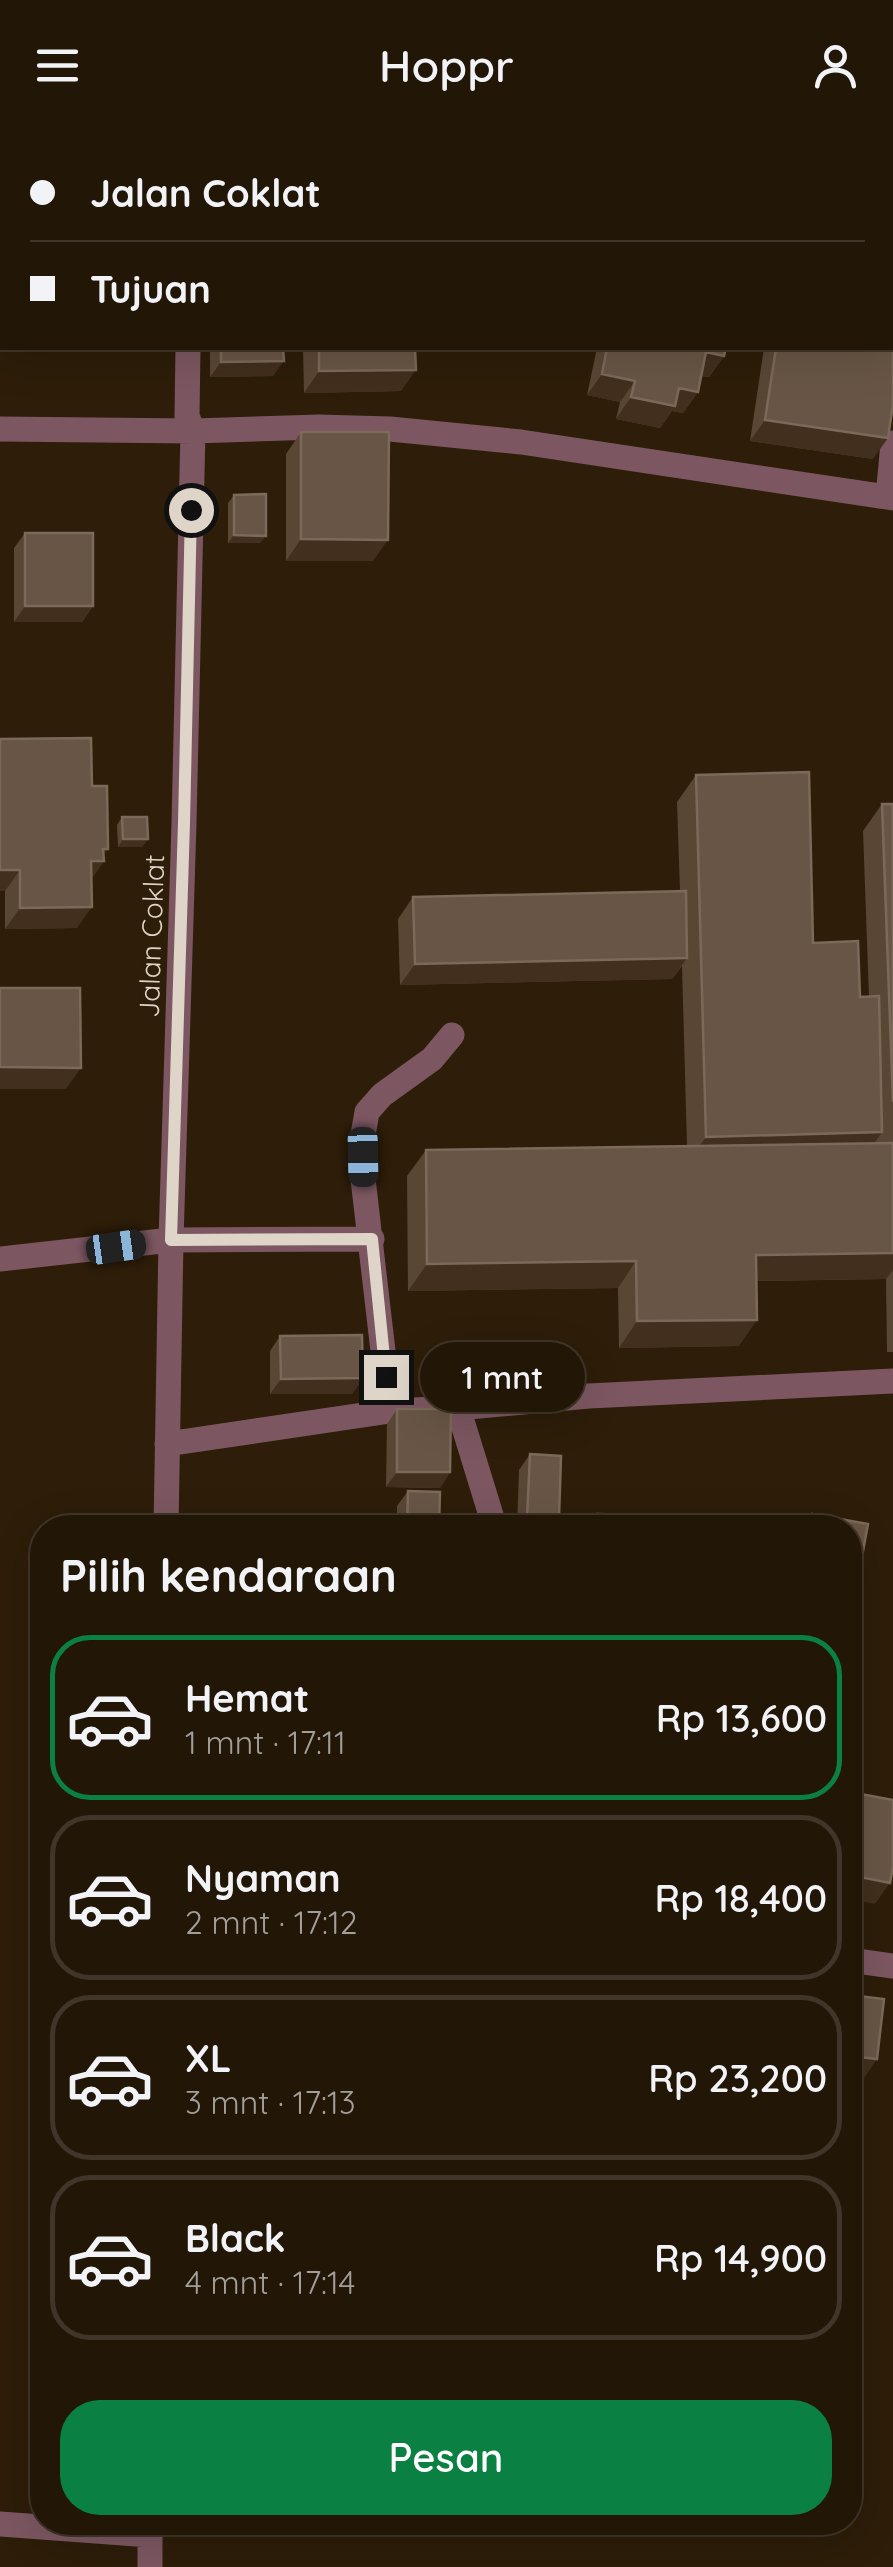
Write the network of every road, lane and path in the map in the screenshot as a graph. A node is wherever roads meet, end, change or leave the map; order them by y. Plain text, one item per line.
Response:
1 (188, 350) edge
2 (0, 429) edge
3 (193, 431) junction
4 (893, 443) edge
5 (891, 498) edge
6 (452, 1035) dead end
7 (372, 1239) junction
8 (171, 1240) junction
9 (0, 1260) edge
10 (893, 1380) edge
11 (458, 1408) junction
12 (390, 1412) junction
13 (166, 1444) junction
14 (166, 1515) edge
15 (491, 1515) edge
16 (862, 1962) edge
17 (893, 1966) edge
18 (0, 2524) edge
19 (30, 2525) edge
20 (150, 2535) edge
21 (150, 2567) edge

1 - 3 street, Jalan Coklat
2 - 3 street
3 - 5 street
3 - 8 street, Jalan Coklat
4 - 5 street
6 - 7 street
7 - 8 street
7 - 12 street
8 - 9 street
8 - 13 street, Jalan Coklat
10 - 11 street
11 - 12 street
11 - 15 street
12 - 13 street
13 - 14 street, Jalan Coklat
16 - 17 street
18 - 19 street
20 - 21 street

